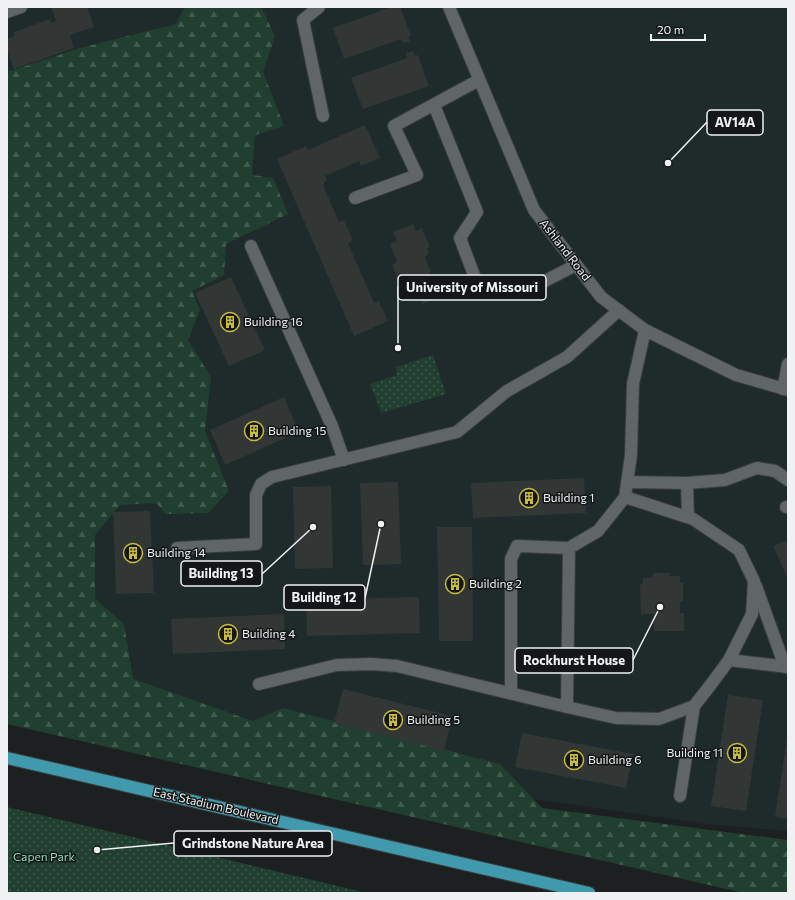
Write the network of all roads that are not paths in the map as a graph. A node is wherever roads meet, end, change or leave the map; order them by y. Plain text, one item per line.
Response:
1 (21, 7) edge
2 (319, 7) edge
3 (449, 7) edge
4 (7, 12) edge
5 (479, 80) junction
6 (434, 104) junction
7 (323, 116) dead end
8 (355, 198) dead end
9 (251, 246) dead end
10 (576, 265) junction
11 (619, 310) junction
12 (646, 330) junction
13 (788, 364) edge
14 (786, 390) edge
15 (344, 460) junction
16 (788, 480) edge
17 (627, 482) junction
18 (687, 483) junction
19 (625, 497) junction
20 (688, 517) junction
21 (177, 548) dead end
22 (569, 548) junction
23 (754, 581) junction
24 (729, 660) junction
25 (787, 667) edge
26 (259, 684) dead end
27 (511, 693) junction
28 (694, 706) junction
29 (567, 707) junction
30 (7, 758) edge
31 (680, 796) dead end
32 (589, 893) edge

1 - 4 street
2 - 7 street
3 - 5 street, Ashland Road
5 - 6 street
5 - 10 street, Ashland Road
6 - 8 street
6 - 10 street
9 - 15 street
10 - 11 street, Ashland Road
11 - 12 street, Ashland Road
11 - 15 street
12 - 14 street, Ashland Road
12 - 17 street
13 - 14 street
15 - 21 street
16 - 18 street
17 - 18 street
17 - 19 street
18 - 20 street
19 - 20 street
19 - 22 street
20 - 23 street
22 - 27 street
22 - 29 street
23 - 24 street
23 - 25 street
24 - 25 street
24 - 28 street
26 - 27 street
27 - 29 street
28 - 29 street
28 - 31 street
30 - 32 main road, East Stadium Boulevard

